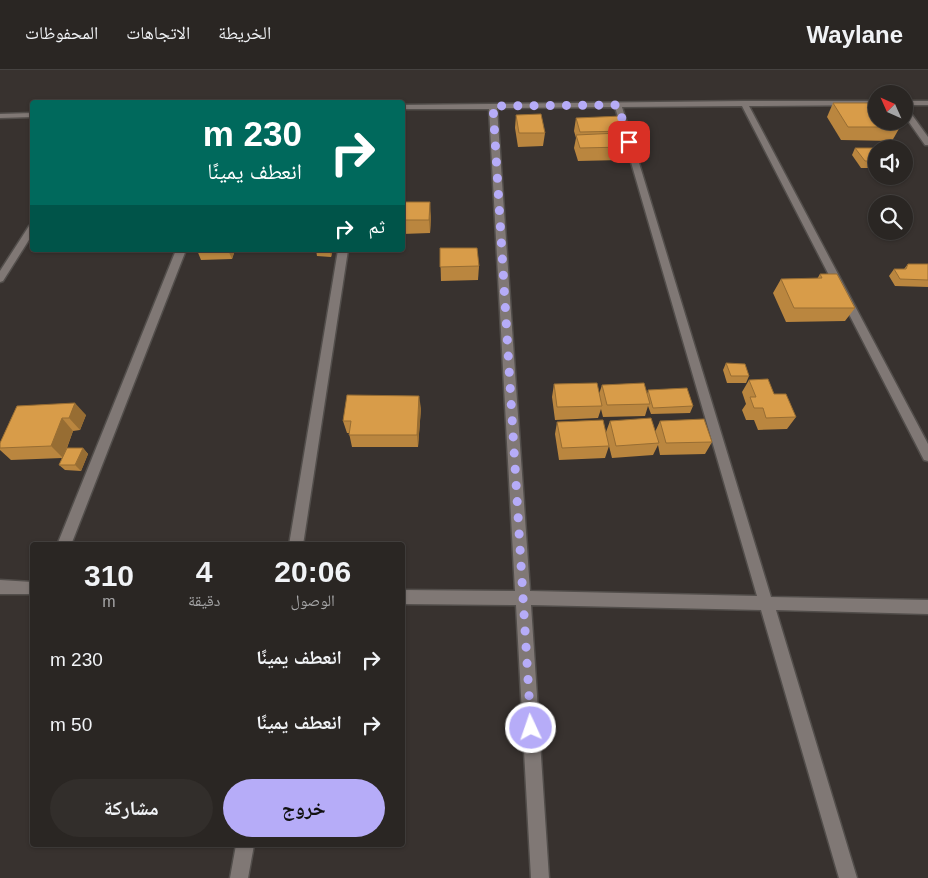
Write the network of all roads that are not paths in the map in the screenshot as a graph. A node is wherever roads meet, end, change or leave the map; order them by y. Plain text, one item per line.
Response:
1 (744, 103) junction
2 (868, 103) edge
3 (913, 103) edge
4 (928, 103) edge
5 (618, 105) junction
6 (493, 106) junction
7 (405, 108) edge
8 (30, 115) edge
9 (0, 116) edge
10 (913, 122) edge
11 (928, 143) edge
12 (30, 231) edge
13 (180, 252) edge
14 (343, 252) edge
15 (0, 279) edge
16 (928, 456) edge
17 (65, 542) edge
18 (296, 542) edge
19 (30, 588) edge
20 (2, 591) edge
21 (405, 597) edge
22 (523, 598) junction
23 (767, 604) junction
24 (928, 607) edge
25 (244, 847) edge
26 (239, 878) edge
27 (540, 878) edge
28 (848, 878) edge

1 - 2 street
1 - 5 street
1 - 16 street
3 - 4 street
5 - 6 street
5 - 23 street
6 - 7 street
6 - 22 street
8 - 9 street
10 - 11 street
12 - 15 street
13 - 17 street
14 - 18 street
19 - 20 street
21 - 22 street
22 - 23 street
22 - 27 street
23 - 24 street
23 - 28 street
25 - 26 street

